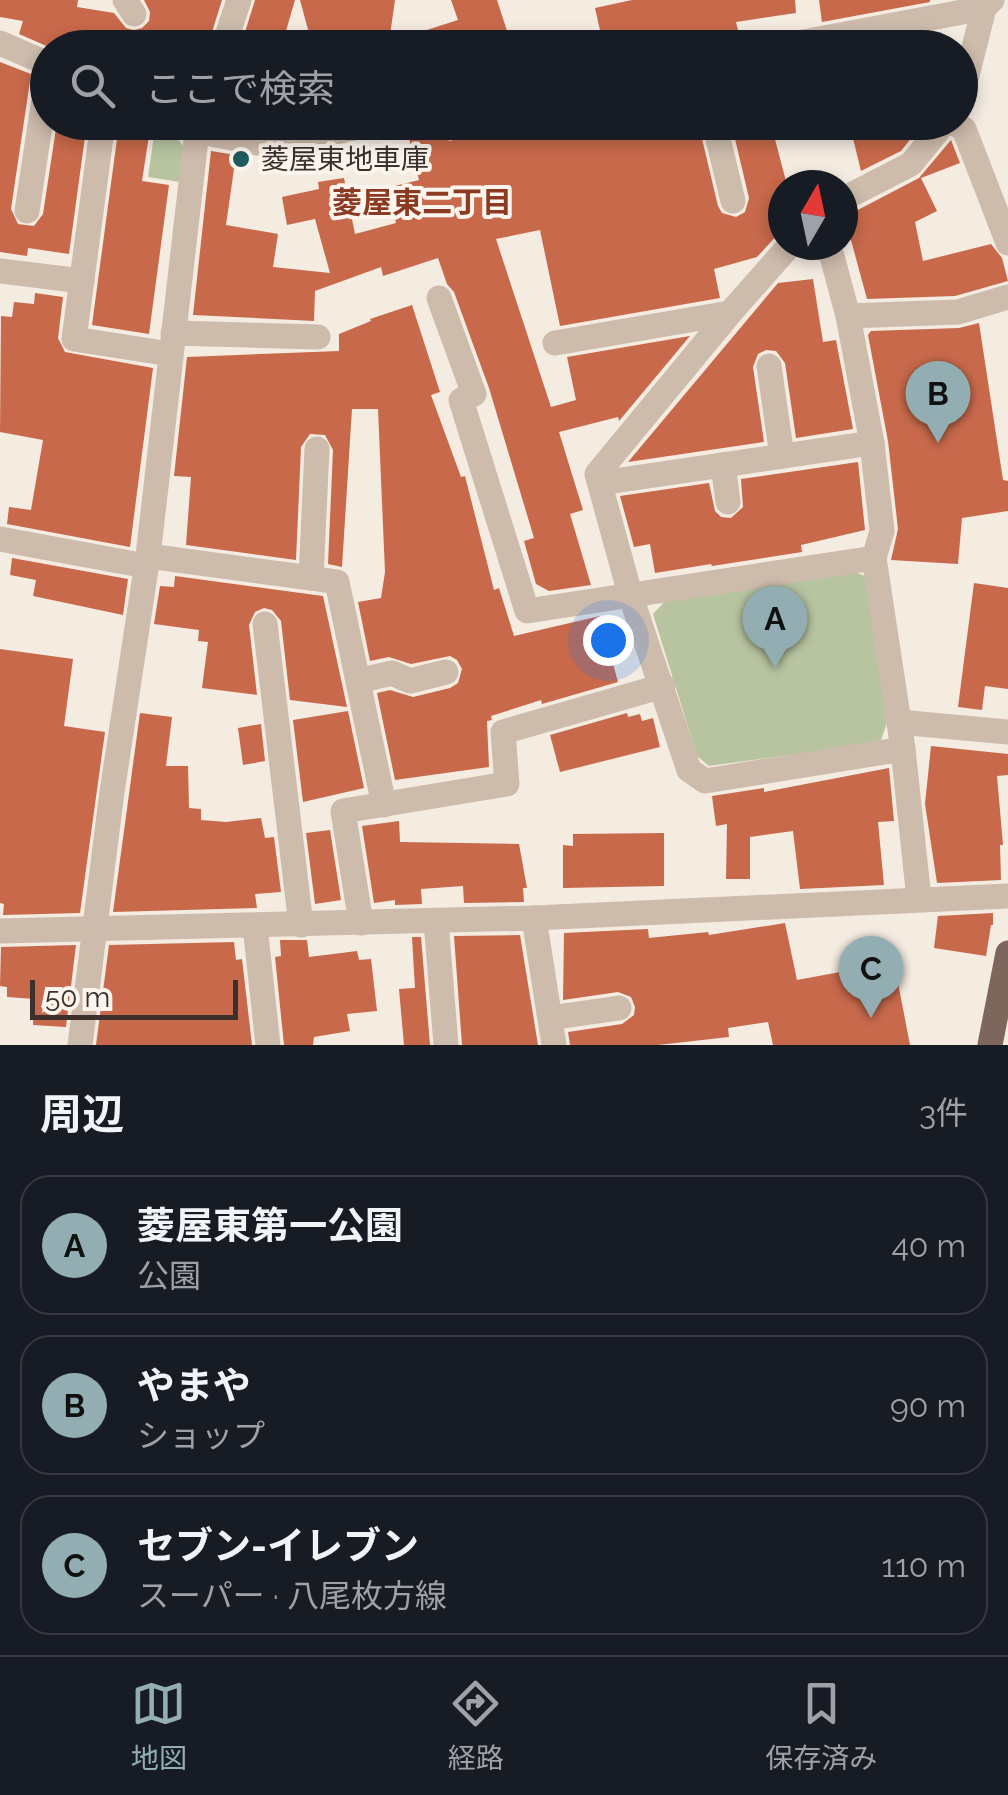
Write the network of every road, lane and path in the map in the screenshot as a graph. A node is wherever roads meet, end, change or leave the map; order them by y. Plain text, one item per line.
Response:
1 (239, 0) edge
2 (988, 4) edge
3 (229, 30) edge
4 (900, 30) edge
5 (978, 39) edge
6 (0, 43) edge
7 (30, 56) edge
8 (38, 140) edge
9 (100, 140) edge
10 (188, 140) edge
11 (249, 140) edge
12 (300, 140) edge
13 (718, 140) edge
14 (933, 140) edge
15 (968, 140) edge
16 (858, 191) edge
17 (733, 201) dead end
18 (27, 212) dead end
19 (1008, 243) edge
20 (777, 260) edge
21 (834, 260) edge
22 (0, 271) edge
23 (82, 280) junction
24 (1008, 297) edge
25 (438, 298) dead end
26 (730, 312) junction
27 (848, 316) junction
28 (318, 336) dead end
29 (171, 343) junction
30 (556, 343) dead end
31 (769, 366) dead end
32 (872, 443) junction
33 (317, 449) dead end
34 (782, 456) junction
35 (722, 465) junction
36 (600, 483) junction
37 (728, 502) dead end
38 (0, 539) edge
39 (874, 558) junction
40 (147, 561) junction
41 (310, 578) junction
42 (630, 594) junction
43 (264, 624) dead end
44 (446, 672) dead end
45 (358, 680) junction
46 (663, 686) junction
47 (899, 722) junction
48 (1008, 732) edge
49 (903, 749) junction
50 (384, 805) junction
51 (1008, 896) edge
52 (919, 899) junction
53 (534, 918) junction
54 (436, 921) junction
55 (362, 923) junction
56 (301, 925) junction
57 (255, 926) junction
58 (0, 931) edge
59 (95, 931) junction
60 (1008, 953) edge
61 (1003, 1002) edge
62 (618, 1008) dead end
63 (550, 1018) junction
64 (80, 1045) edge
65 (268, 1045) edge
66 (446, 1045) edge
67 (554, 1045) edge
68 (990, 1045) edge

1 - 3 street
2 - 4 street
2 - 5 street
6 - 7 street
8 - 18 street
9 - 23 street
10 - 29 street
11 - 12 street
13 - 17 street
14 - 16 street
15 - 19 street
20 - 26 street
21 - 27 street
22 - 23 street
23 - 29 street
24 - 27 street
25 - 42 street
26 - 30 street
26 - 36 street
27 - 32 street
28 - 29 street
29 - 40 street
31 - 34 street
32 - 34 street
32 - 39 street
33 - 41 street
34 - 35 street
35 - 36 street
35 - 37 street
36 - 42 street
38 - 40 street
39 - 42 street
39 - 47 street
40 - 41 street
40 - 59 street
41 - 45 street
42 - 46 street
43 - 56 street
44 - 45 street
45 - 50 street
46 - 49 street
46 - 50 street
47 - 48 street
47 - 49 street
49 - 52 street
50 - 55 street
51 - 52 street
52 - 53 street
53 - 54 street
53 - 63 street
54 - 55 street
54 - 66 street
55 - 56 street
56 - 57 street
57 - 59 street
57 - 65 street
58 - 59 street
59 - 64 street
60 - 61 main road
61 - 68 main road
62 - 63 street
63 - 67 street

